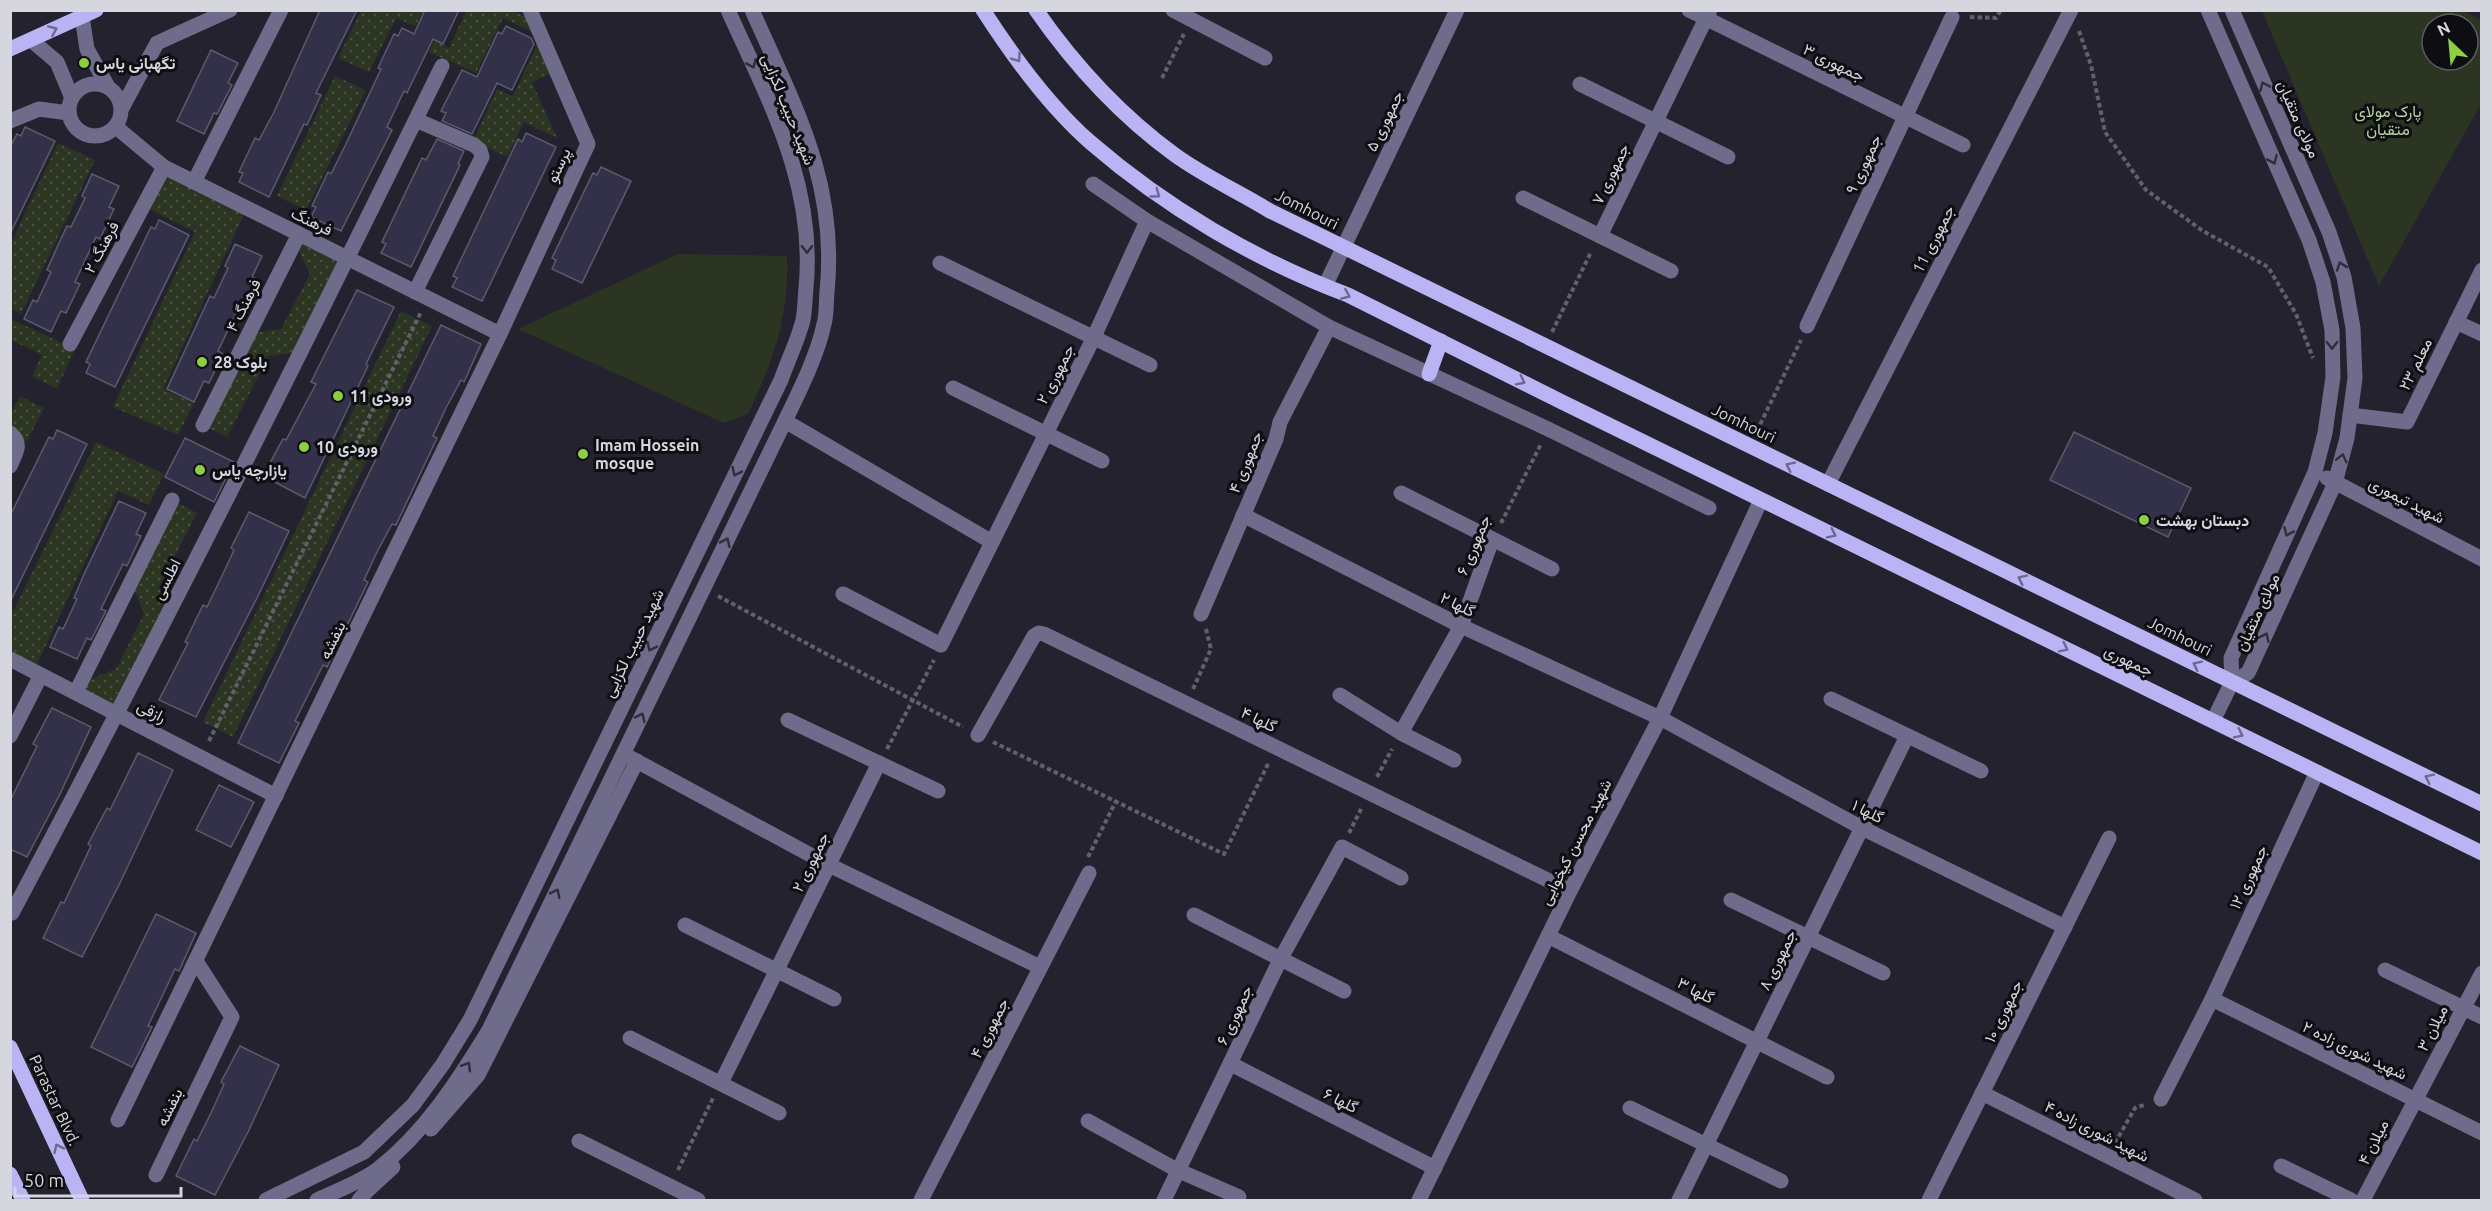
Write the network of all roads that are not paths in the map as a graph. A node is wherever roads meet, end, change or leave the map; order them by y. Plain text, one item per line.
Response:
1 (96, 10) edge
2 (230, 10) edge
3 (281, 10) edge
4 (530, 10) edge
5 (728, 10) edge
6 (752, 10) edge
7 (983, 10) edge
8 (1036, 10) edge
9 (1173, 10) edge
10 (1457, 10) edge
11 (1689, 10) edge
12 (2208, 10) edge
13 (2232, 10) edge
14 (1193, 15) edge
15 (1708, 15) edge
16 (2073, 16) edge
17 (81, 17) junction
18 (1952, 17) road end
19 (31, 40) junction
20 (10, 49) edge
21 (1265, 58) dead end
22 (442, 66) dead end
23 (1580, 84) dead end
24 (108, 87) junction
25 (70, 106) junction
26 (122, 108) junction
27 (1905, 117) junction
28 (416, 120) junction
29 (10, 121) edge
30 (1656, 121) junction
31 (116, 127) junction
32 (1964, 145) dead end
33 (1728, 157) dead end
34 (164, 167) junction
35 (194, 182) junction
36 (1093, 184) dead end
37 (1523, 198) dead end
38 (1147, 221) junction
39 (299, 234) junction
40 (1600, 236) junction
41 (1343, 247) junction
42 (349, 259) junction
43 (940, 263) dead end
44 (2481, 270) edge
45 (1671, 271) dead end
46 (1325, 286) junction
47 (422, 295) junction
48 (2456, 322) junction
49 (1808, 326) road end
50 (1329, 327) junction
51 (500, 334) junction
52 (2481, 334) edge
53 (1093, 339) junction
54 (1441, 341) junction
55 (70, 344) dead end
56 (1150, 365) dead end
57 (1429, 374) junction
58 (953, 388) dead end
59 (2350, 415) junction
60 (785, 421) junction
61 (203, 425) dead end
62 (10, 433) edge
63 (1045, 435) junction
64 (749, 446) junction
65 (769, 455) junction
66 (1102, 461) dead end
67 (10, 466) edge
68 (2315, 472) junction
69 (2336, 483) junction
70 (1828, 484) junction
71 (1401, 493) dead end
72 (172, 500) dead end
73 (1761, 500) junction
74 (1709, 508) dead end
75 (1243, 516) junction
76 (1492, 540) junction
77 (992, 542) junction
78 (2481, 559) edge
79 (1552, 569) dead end
80 (843, 594) dead end
81 (1201, 614) road end
82 (1461, 626) junction
83 (10, 659) edge
84 (41, 675) junction
85 (2232, 682) junction
86 (76, 692) junction
87 (1340, 695) dead end
88 (1831, 699) dead end
89 (118, 713) junction
90 (1660, 718) junction
91 (788, 720) dead end
92 (2213, 721) junction
93 (1401, 733) junction
94 (978, 735) dead end
95 (10, 736) edge
96 (1908, 736) junction
97 (603, 745) junction
98 (630, 758) junction
99 (1454, 760) dead end
100 (879, 763) junction
101 (1981, 771) dead end
102 (2318, 772) junction
103 (938, 791) dead end
104 (276, 796) junction
105 (2481, 804) edge
106 (1862, 828) junction
107 (2109, 838) dead end
108 (2481, 853) edge
109 (829, 865) junction
110 (1089, 873) road end
111 (1401, 878) dead end
112 (1570, 891) junction
113 (1731, 900) dead end
114 (12, 913) dead end
115 (1194, 915) dead end
116 (685, 925) dead end
117 (2065, 927) junction
118 (1548, 936) junction
119 (1808, 937) junction
120 (1280, 960) junction
121 (196, 961) junction
122 (1040, 966) junction
123 (777, 970) junction
124 (2385, 970) dead end
125 (1882, 973) dead end
126 (2481, 973) edge
127 (1344, 991) dead end
128 (834, 999) dead end
129 (2212, 999) junction
130 (2463, 1008) junction
131 (2481, 1017) edge
132 (630, 1038) dead end
133 (1757, 1041) junction
134 (10, 1047) edge
135 (1231, 1064) junction
136 (1827, 1077) dead end
137 (721, 1083) junction
138 (1983, 1093) junction
139 (2161, 1099) road end
140 (2415, 1100) junction
141 (1630, 1108) dead end
142 (779, 1113) dead end
143 (118, 1120) dead end
144 (1088, 1121) dead end
145 (2481, 1133) edge
146 (579, 1141) dead end
147 (1706, 1144) junction
148 (339, 1165) junction
149 (2281, 1166) dead end
150 (1435, 1168) junction
151 (1177, 1170) junction
152 (10, 1174) edge
153 (156, 1175) dead end
154 (1781, 1181) dead end
155 (349, 1184) junction
156 (667, 1193) edge
157 (1239, 1197) dead end
158 (23, 1200) edge
159 (82, 1200) edge
160 (266, 1200) edge
161 (317, 1200) edge
162 (354, 1200) edge
163 (359, 1200) edge
164 (698, 1200) edge
165 (921, 1200) edge
166 (1164, 1200) edge
167 (1419, 1200) edge
168 (1679, 1200) edge
169 (1929, 1200) edge
170 (2195, 1200) edge
171 (2351, 1200) edge
172 (2363, 1200) edge

1 - 17 main road
2 - 26 street
3 - 35 street
4 - 51 street, پرستو
5 -> 64 street, شهید حبیب لکزایی
6 - 60 street, شهید حبیب لکزایی
7 -> 46 main road
8 - 41 main road, Jomhouri
9 - 14 street
10 - 41 street, جمهوری ۵
11 - 15 street, جمهوری ۳
12 -> 68 street, مولای متقیان
59 -> 13 street, مولای متقیان
14 - 21 street
15 - 27 street, جمهوری ۳
15 - 30 street, جمهوری ۷
16 - 70 street, جمهوری 11
19 -> 17 main road
17 - 24 street
18 - 27 street, جمهوری ۹
19 - 20 main road
19 - 25 street
22 - 28 street, اطلسی
23 - 30 street
24 - 25 street
24 - 26 street
25 - 29 street
25 - 31 street
26 - 31 street
27 - 32 street, جمهوری ۳
27 - 49 street, جمهوری ۹
28 - 42 street, اطلسی
28 - 47 street
30 - 33 street
30 - 40 street, جمهوری ۷
31 - 34 street, فرهنگ
34 - 35 street, فرهنگ
34 - 55 street, فرهنگ ۲
35 - 39 street, فرهنگ
36 - 38 street
37 - 40 street
38 - 50 street
38 - 53 street, جمهوری ۲
39 - 42 street, فرهنگ
39 - 61 street, فرهنگ ۴
40 - 45 street
41 - 46 street, جمهوری ۵
70 -> 41 main road, Jomhouri
42 - 47 street, فرهنگ
42 - 89 street, اطلسی
43 - 53 street
44 - 48 street, معلم ۲۳
46 -> 54 main road
47 - 51 street, فرهنگ
48 - 52 street
48 - 59 street, معلم ۲۳
50 - 57 street
50 - 75 street, جمهوری ۴
51 - 104 street, بنفشه
53 - 56 street
53 - 63 street, جمهوری ۲
54 - 57 main road
54 -> 73 main road
57 - 74 street
58 - 63 street
69 -> 59 street, مولای متقیان
60 - 65 street, شهید حبیب لکزایی
60 - 77 street
62 - 67 street
63 - 66 street
63 - 77 street, جمهوری ۲
64 - 65 street
64 -> 97 street, شهید حبیب لکزایی
98 -> 65 street, شهید حبیب لکزایی
68 - 69 street, شهید تیموری
68 -> 85 street, مولای متقیان
69 - 78 street, شهید تیموری
85 -> 69 street, مولای متقیان
85 -> 70 main road, Jomhouri
71 - 76 street
72 - 86 street
73 - 90 street, شهید محسن کیخوایی
73 -> 92 main road, جمهوری
75 - 81 street, جمهوری ۴
75 - 82 street, گلها ۲
76 - 79 street
76 - 82 street, جمهوری ۶
77 - 80 street, جمهوری ۲
82 - 90 street, گلها ۲
82 - 93 street, جمهوری ۶
83 - 84 street, رازقی
84 - 86 street, رازقی
84 - 95 street
85 - 92 street
105 -> 85 main road, Jomhouri
86 - 89 street, رازقی
87 - 93 street
88 - 96 street
89 - 104 street, رازقی
89 - 114 street, اطلسی
90 - 106 street, گلها ۱
90 - 112 street, شهید محسن کیخوایی
91 - 100 street
92 -> 102 main road, جمهوری
93 - 99 street
94 - 112 street, گلها ۴
96 - 101 street
96 - 106 street, جمهوری ۸
97 - 98 street
97 - 148 street, شهید حبیب لکزایی
98 - 109 street
155 -> 98 street, شهید حبیب لکزایی
98 - 163 street
100 - 103 street
100 - 109 street, جمهوری ۲
102 - 108 main road, جمهوری
102 - 129 street, جمهوری ۱۲
104 - 121 street, بنفشه
106 - 117 street, گلها ۱
106 - 119 street, جمهوری ۸
107 - 117 street, جمهوری ۱۰
109 - 122 street
109 - 123 street, جمهوری ۲
110 - 122 street, جمهوری ۴
111 - 120 street, جمهوری ۶
112 - 118 street, شهید محسن کیخوایی
113 - 119 street
115 - 120 street
116 - 123 street
117 - 138 street, جمهوری ۱۰
118 - 133 street, گلها ۳
118 - 150 street, شهید محسن کیخوایی
119 - 125 street
119 - 133 street, جمهوری ۸
120 - 127 street
120 - 135 street, جمهوری ۶
121 - 143 street, بنفشه
121 - 153 street, بنفشه
122 - 165 street, جمهوری ۴
123 - 128 street
123 - 137 street, جمهوری ۲
124 - 130 street
126 - 130 street, میلان ۳
129 - 139 street, جمهوری ۱۲
129 - 140 street, شهید شوری زاده ۲
130 - 131 street
130 - 140 street, میلان ۳
132 - 137 street
133 - 136 street, گلها ۳
133 - 147 street, جمهوری ۸
159 -> 134 main road, Parastar Blvd.
135 - 150 street, گلها ۶
135 - 151 street, جمهوری ۶
137 - 142 street
138 - 169 street, جمهوری ۱۰
138 - 170 street, شهید شوری زاده ۴
140 - 145 street, شهید شوری زاده ۲
140 - 172 street, میلان ۴
141 - 147 street
144 - 151 street
146 - 156 street
147 - 154 street
147 - 168 street, جمهوری ۸
148 - 155 street
148 - 160 street, شهید حبیب لکزایی
149 - 171 street
150 - 167 street, شهید محسن کیخوایی
151 - 157 street
151 - 166 street, جمهوری ۶
152 - 158 main road
155 - 161 street, شهید حبیب لکزایی
155 - 162 street
156 - 164 street

